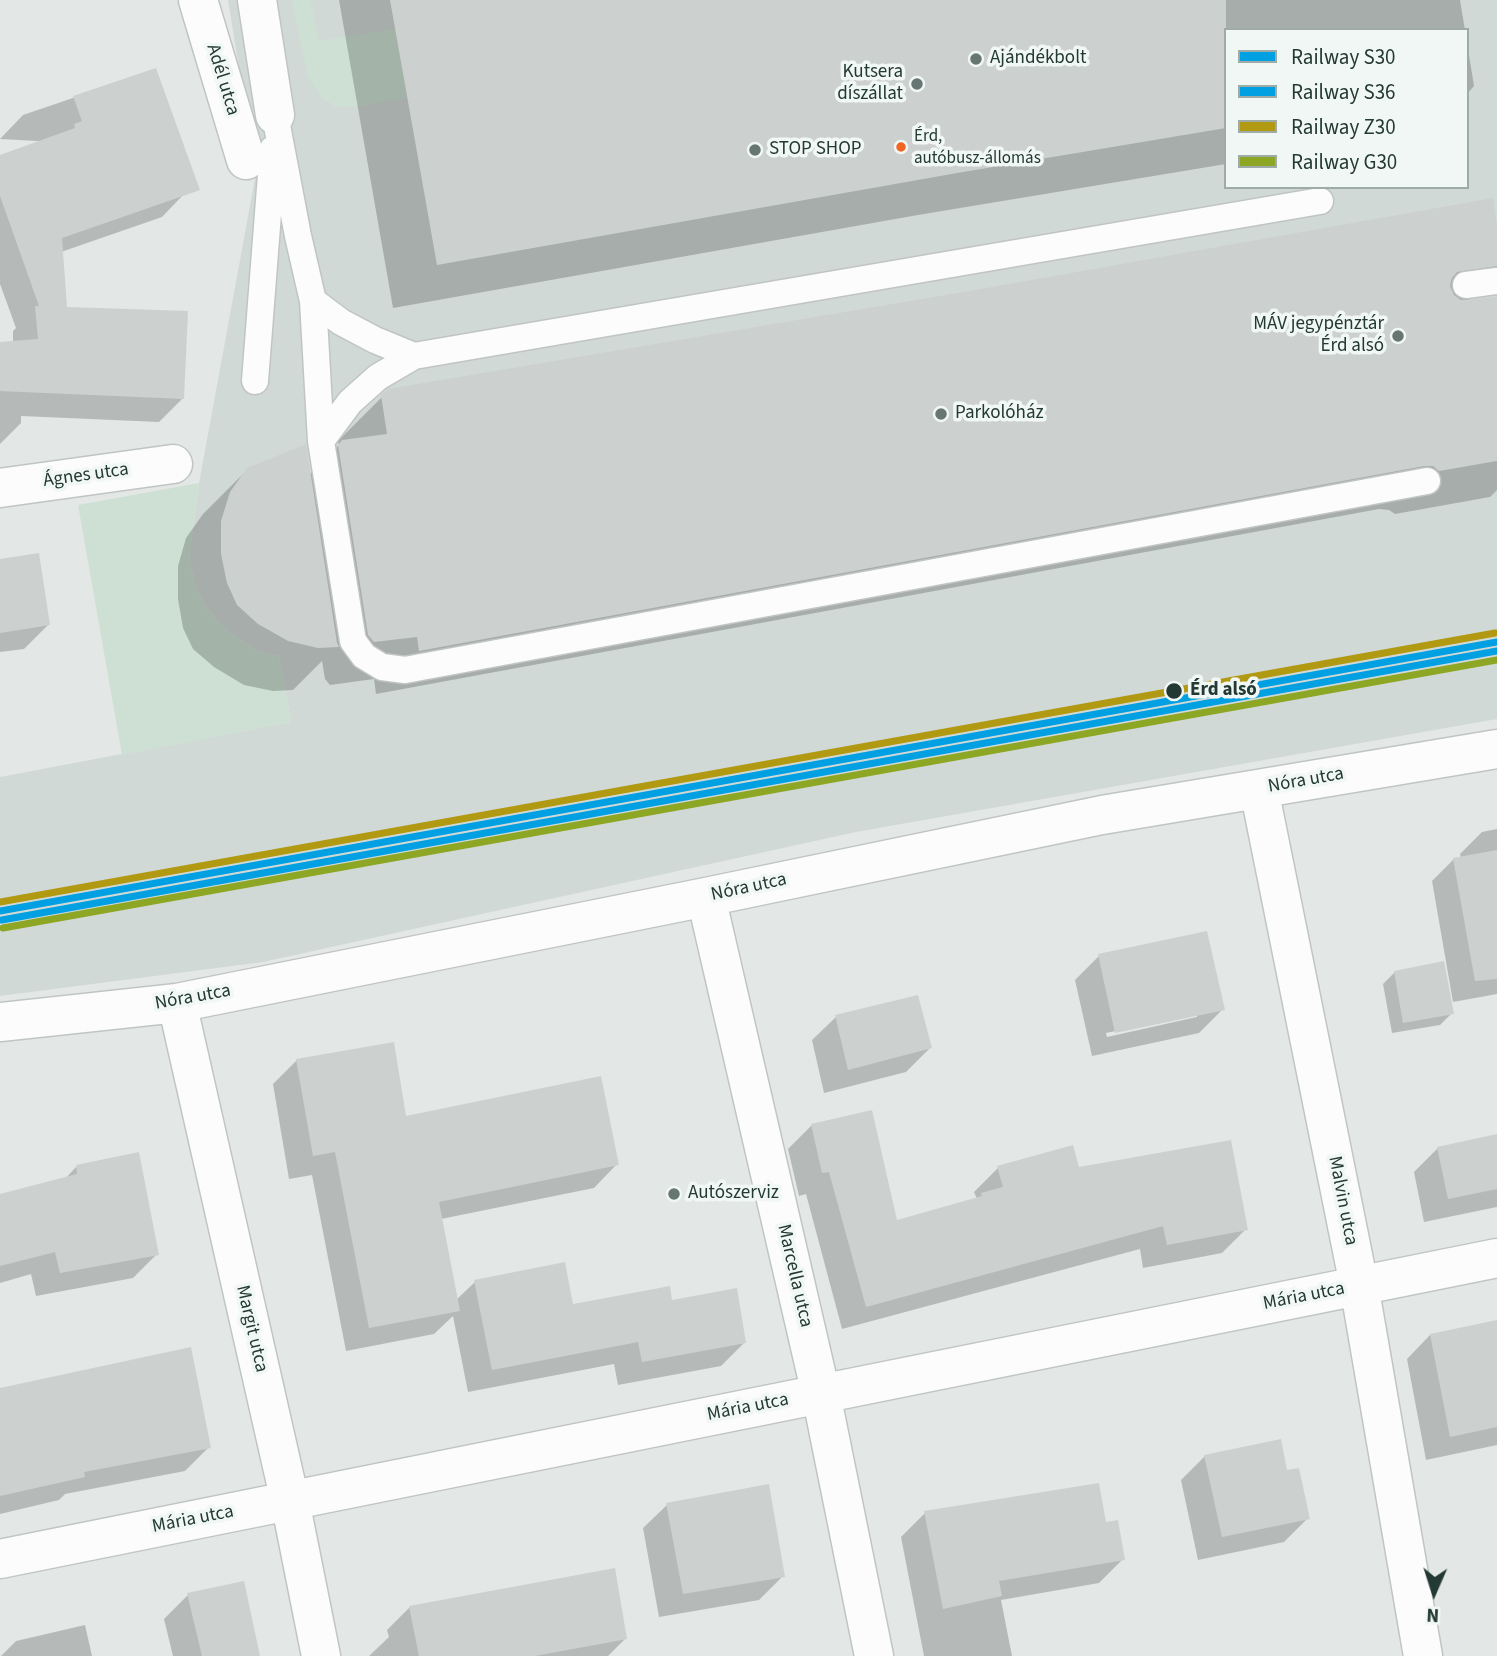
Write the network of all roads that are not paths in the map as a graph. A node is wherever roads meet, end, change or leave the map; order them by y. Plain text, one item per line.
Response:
1 (198, 0) edge
2 (257, 0) edge
3 (275, 115) junction
4 (246, 160) dead end
5 (1320, 201) dead end
6 (1497, 281) edge
7 (1466, 285) dead end
8 (313, 301) junction
9 (414, 356) junction
10 (255, 381) dead end
11 (321, 441) junction
12 (173, 464) dead end
13 (1427, 481) dead end
14 (0, 488) edge
15 (1497, 749) edge
16 (1259, 789) junction
17 (706, 897) junction
18 (177, 1003) junction
19 (0, 1022) edge
20 (1497, 1258) edge
21 (1359, 1286) junction
22 (821, 1394) junction
23 (290, 1501) junction
24 (0, 1559) edge
25 (321, 1656) edge
26 (874, 1656) edge
27 (1423, 1656) edge

1 - 4 street, Adél utca
2 - 3 street
3 - 8 lane
3 - 10 lane
5 - 9 lane
6 - 7 lane
8 - 9 lane
8 - 11 lane
9 - 11 lane
11 - 13 lane
12 - 14 street, Ágnes utca
15 - 16 street, Nóra utca
16 - 17 street, Nóra utca
16 - 21 street, Malvin utca
17 - 18 street, Nóra utca
17 - 22 street, Marcella utca
18 - 19 street, Nóra utca
18 - 23 street, Margit utca
20 - 21 street, Mária utca
21 - 22 street, Mária utca
21 - 27 street, Malvin utca
22 - 23 street, Mária utca
22 - 26 street, Marcella utca
23 - 24 street, Mária utca
23 - 25 street, Margit utca

